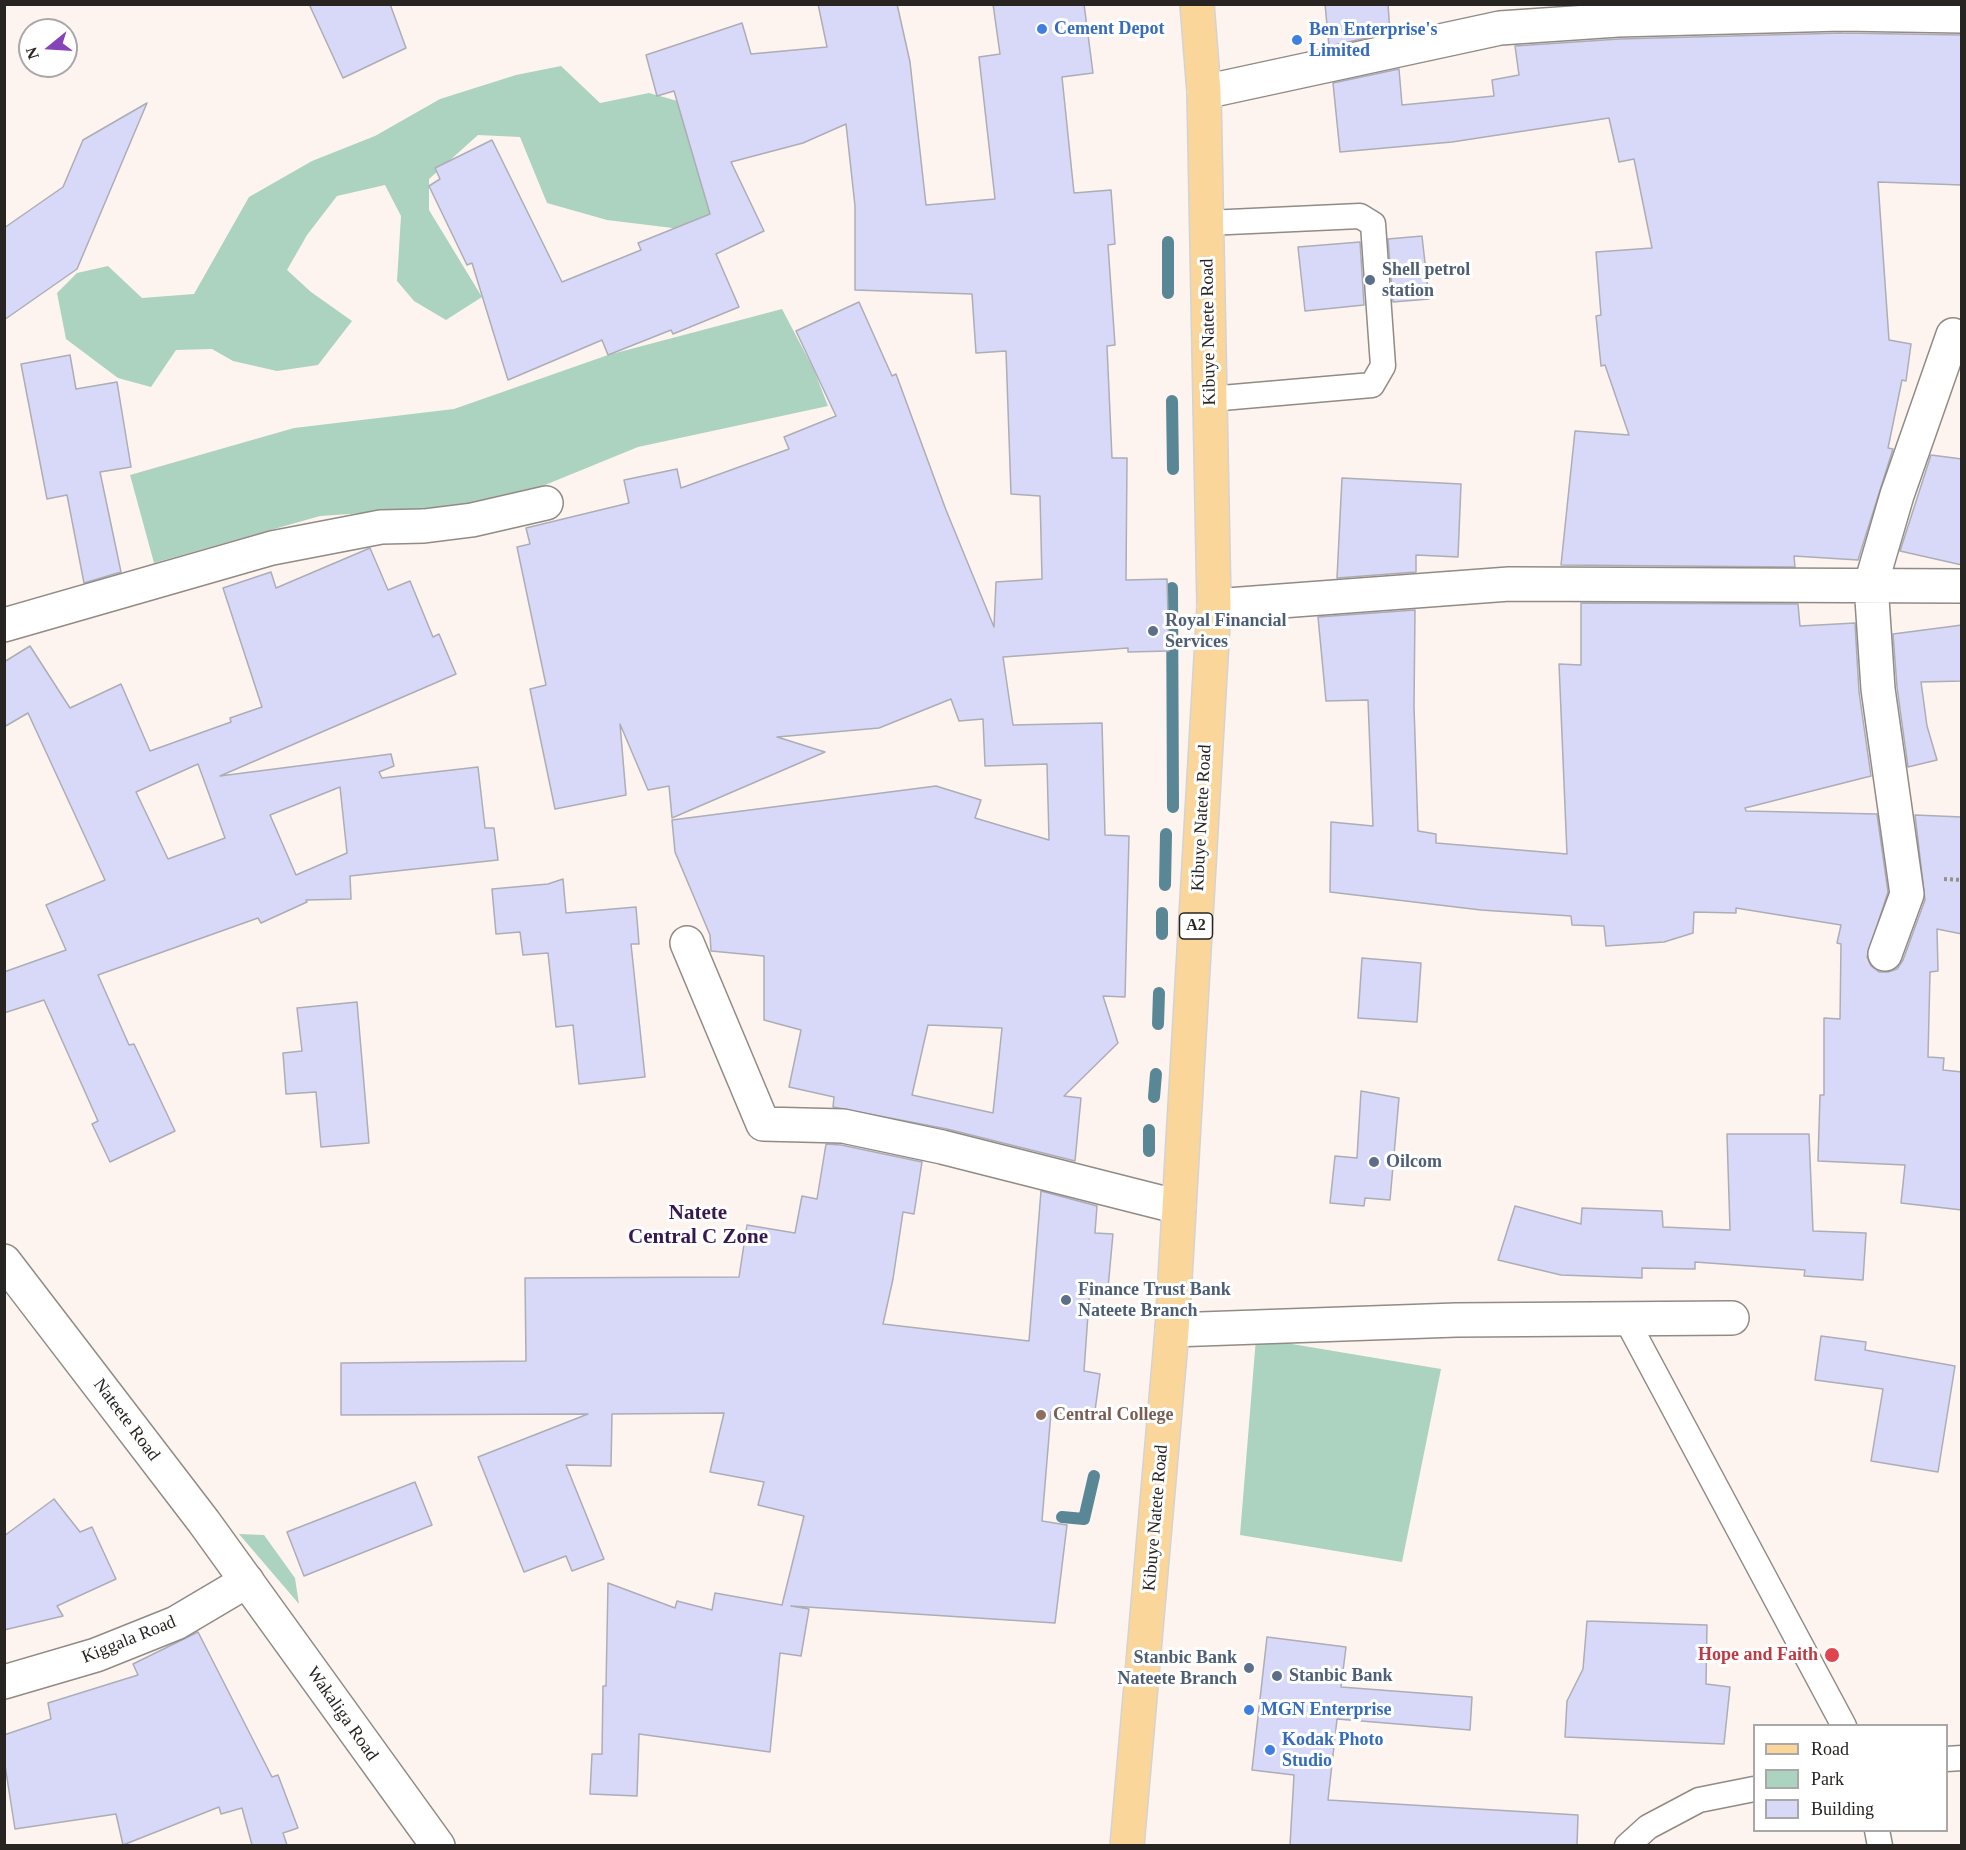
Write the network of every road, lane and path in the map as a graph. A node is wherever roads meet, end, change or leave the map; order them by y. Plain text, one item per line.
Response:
1 (1197, 4) edge
2 (1962, 16) edge
3 (1204, 92) junction
4 (1207, 223) junction
5 (1953, 335) dead end
6 (1210, 399) junction
7 (546, 503) dead end
8 (1871, 584) junction
9 (1962, 586) edge
10 (1214, 606) junction
11 (4, 625) edge
12 (687, 943) dead end
13 (1885, 954) dead end
14 (1179, 1207) junction
15 (4, 1261) edge
16 (1626, 1318) junction
17 (1732, 1318) dead end
18 (1172, 1330) junction
19 (246, 1581) junction
20 (4, 1682) edge
21 (1843, 1724) edge
22 (1753, 1789) edge
23 (438, 1845) edge
24 (1127, 1845) edge
25 (1627, 1845) edge

1 - 3 main road, Kibuye Natete Road / A2
2 - 3 street
3 - 4 main road, Kibuye Natete Road / A2
4 - 6 main road, Kibuye Natete Road / A2
4 - 6 lane
5 - 8 street
6 - 10 main road, Kibuye Natete Road / A2
7 - 11 street
8 - 9 street
8 - 10 street
8 - 13 street
10 - 14 main road, Kibuye Natete Road / A2
12 - 14 street
14 - 18 main road, Kibuye Natete Road / A2
15 - 19 street, Nateete Road
16 - 17 street
16 - 18 street
16 - 21 lane
18 - 24 main road, Kibuye Natete Road / A2
19 - 20 street, Kiggala Road
19 - 23 street, Wakaliga Road
22 - 25 lane

